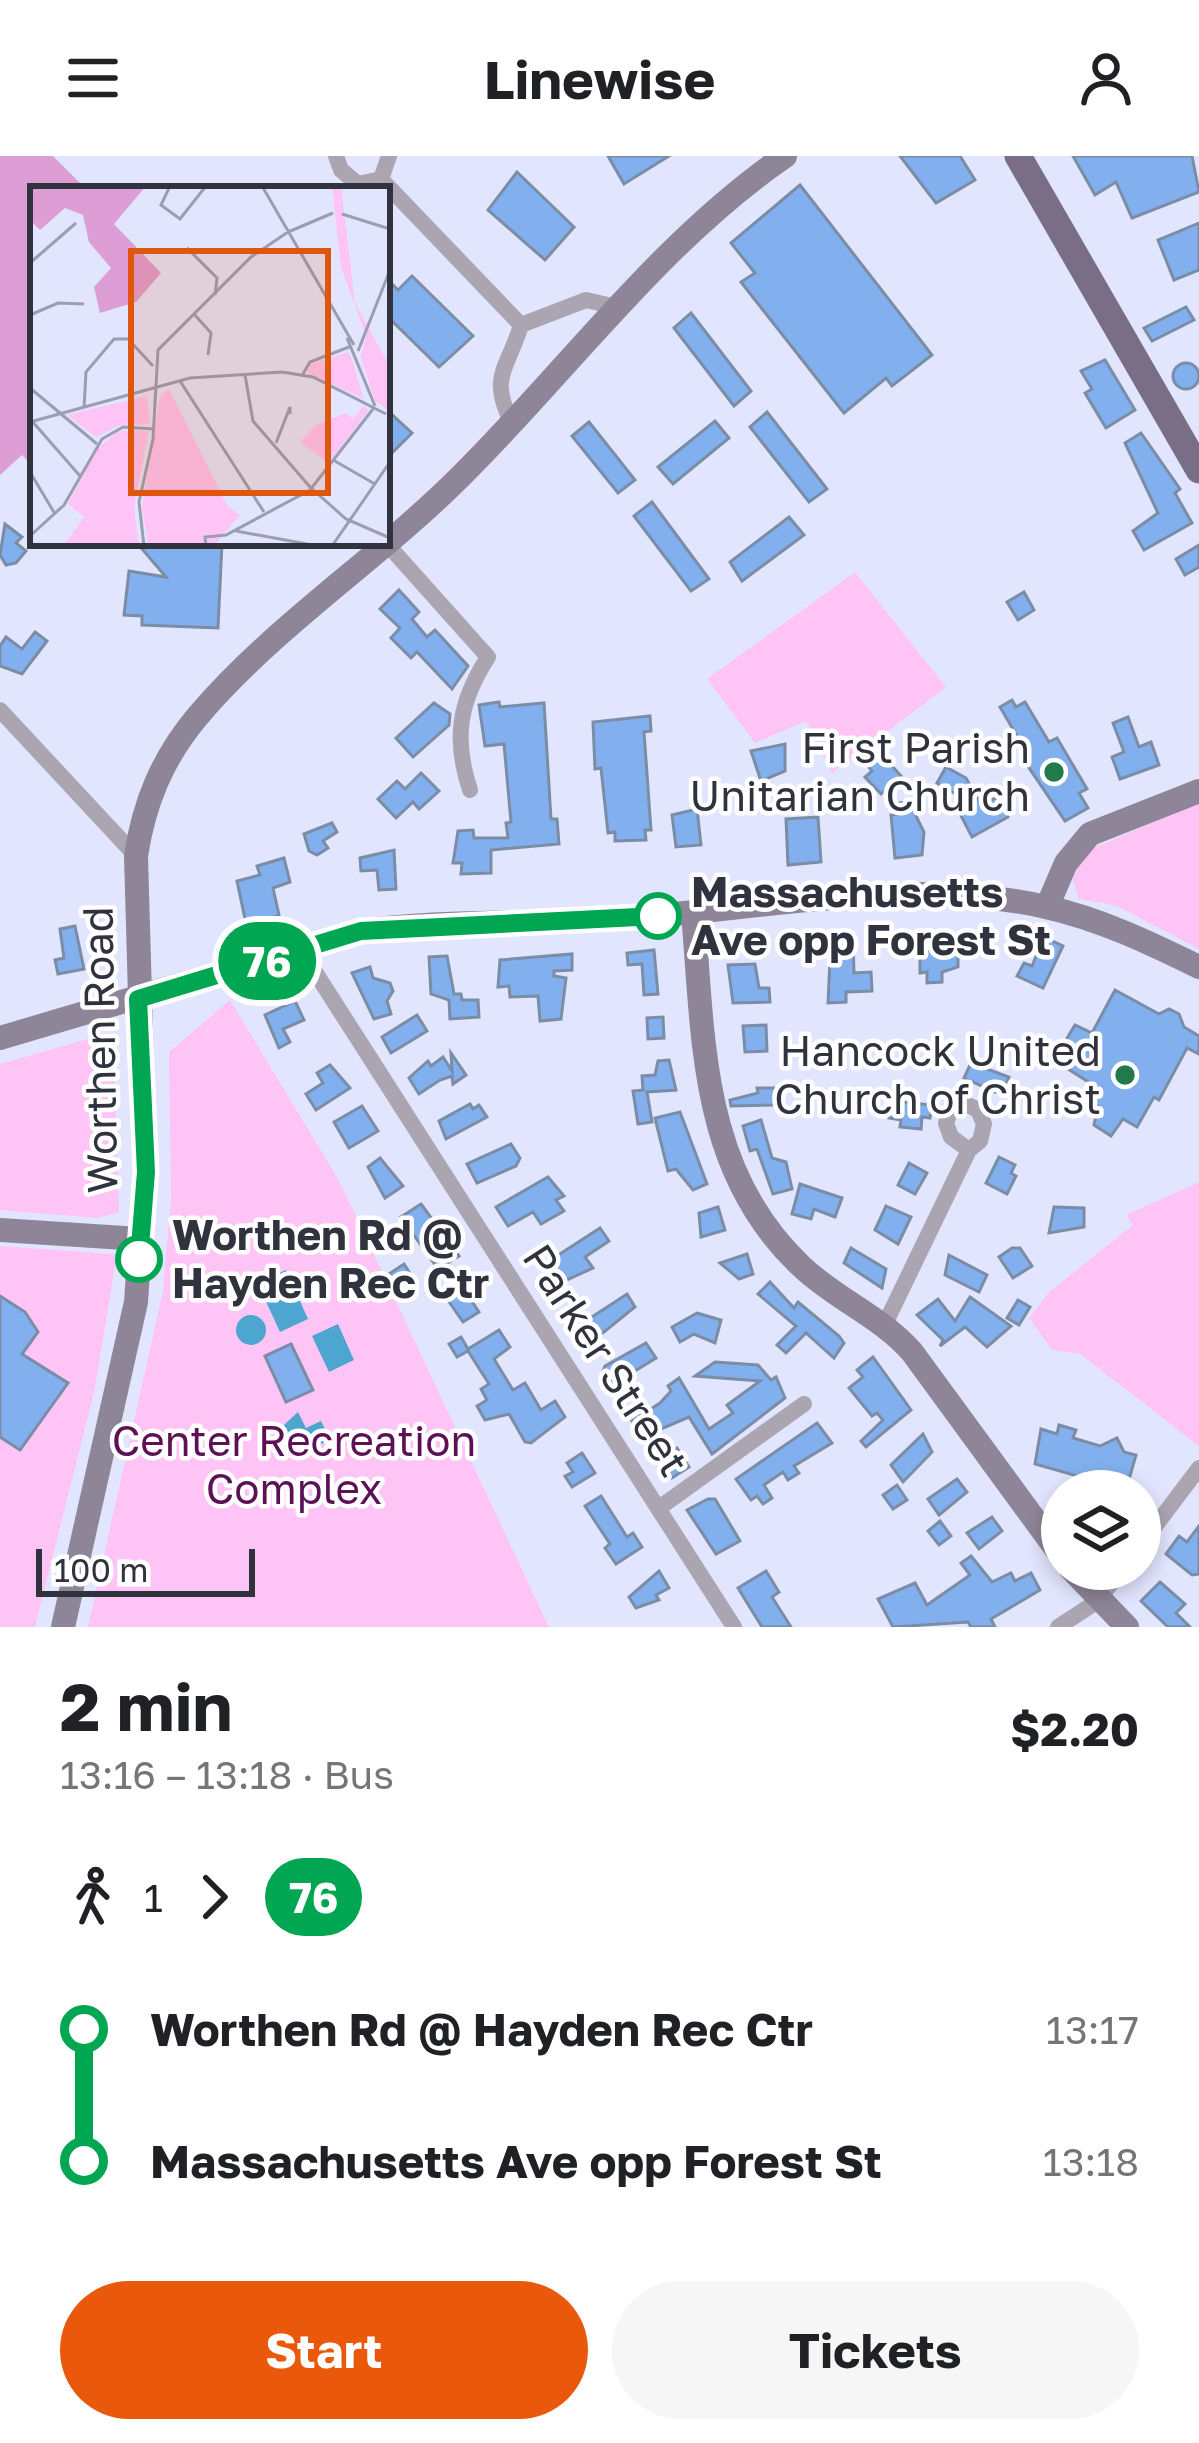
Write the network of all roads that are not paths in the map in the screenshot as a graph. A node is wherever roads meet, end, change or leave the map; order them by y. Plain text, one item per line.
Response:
1 (336, 156) edge
2 (389, 156) edge
3 (785, 156) edge
4 (1018, 156) edge
5 (381, 179) junction
6 (388, 186) edge
7 (390, 188) edge
8 (621, 308) junction
9 (521, 325) junction
10 (512, 423) junction
11 (1199, 470) edge
12 (390, 541) edge
13 (385, 546) edge
14 (389, 546) edge
15 (0, 710) edge
16 (470, 790) dead end
17 (1199, 791) edge
18 (136, 856) junction
19 (1047, 907) junction
20 (693, 913) junction
21 (301, 950) junction
22 (1199, 967) edge
23 (138, 999) junction
24 (0, 1038) edge
25 (969, 1150) dead end
26 (0, 1230) edge
27 (140, 1239) junction
28 (886, 1324) junction
29 (804, 1404) dead end
30 (1199, 1468) edge
31 (659, 1508) junction
32 (1161, 1518) edge
33 (1041, 1528) edge
34 (1089, 1590) edge
35 (1106, 1590) edge
36 (1098, 1601) junction
37 (63, 1627) edge
38 (734, 1627) edge
39 (1058, 1627) edge
40 (1127, 1627) edge

1 - 5 street
2 - 5 street
3 - 8 main road, Worthen Road
4 - 11 main road
5 - 6 street
7 - 9 street
8 - 9 street
8 - 10 main road, Worthen Road
9 - 10 street
10 - 12 main road, Worthen Road
13 - 18 main road, Worthen Road
14 - 16 street
15 - 18 street
17 - 19 main road
18 - 23 main road, Worthen Road
19 - 20 main road
19 - 22 main road
20 - 21 main road
20 - 28 main road
21 - 23 main road
21 - 31 street, Parker Street
23 - 24 main road
23 - 27 main road, Worthen Road
25 - 28 street
26 - 27 main road
27 - 37 main road, Worthen Road
28 - 33 main road
29 - 31 street
30 - 32 street
31 - 38 street, Parker Street
34 - 36 main road
35 - 36 street
36 - 39 street
36 - 40 main road

